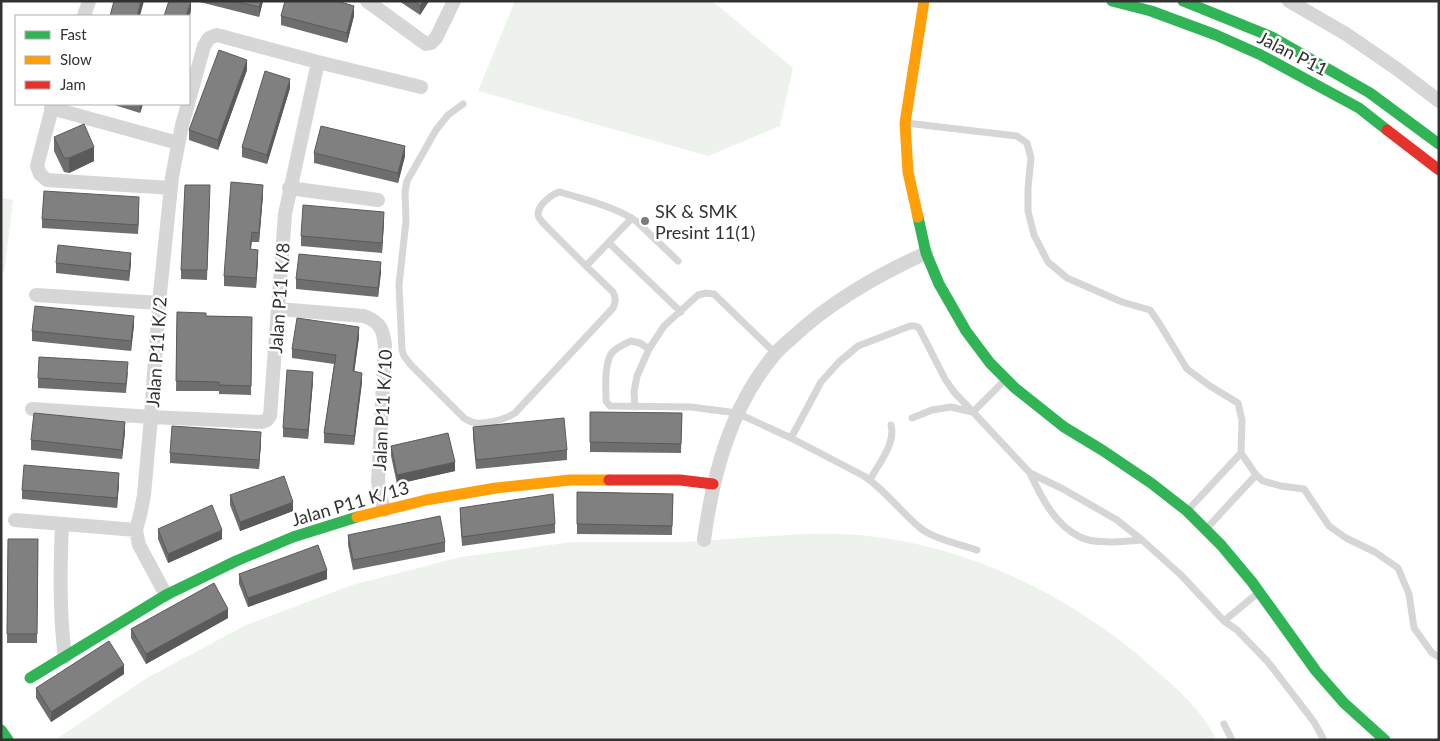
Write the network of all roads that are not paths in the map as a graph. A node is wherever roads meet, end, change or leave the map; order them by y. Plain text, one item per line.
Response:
1 (89, 1) edge
2 (366, 1) edge
3 (454, 1) edge
4 (924, 1) edge
5 (1112, 1) edge
6 (1183, 1) edge
7 (1289, 1) edge
8 (84, 15) edge
9 (318, 62) junction
10 (421, 87) dead end
11 (190, 96) edge
12 (1439, 101) edge
13 (463, 104) dead end
14 (188, 105) edge
15 (52, 106) edge
16 (905, 123) junction
17 (178, 143) junction
18 (1439, 144) edge
19 (1439, 170) edge
20 (171, 188) junction
21 (290, 188) junction
22 (378, 200) dead end
23 (632, 218) junction
24 (609, 243) junction
25 (926, 253) junction
26 (678, 261) dead end
27 (586, 266) junction
28 (36, 295) dead end
29 (159, 303) junction
30 (278, 309) junction
31 (681, 312) junction
32 (649, 349) junction
33 (776, 353) junction
34 (1006, 379) junction
35 (635, 407) junction
36 (32, 409) dead end
37 (972, 412) junction
38 (737, 414) junction
39 (151, 417) junction
40 (912, 418) dead end
41 (891, 425) dead end
42 (791, 438) junction
43 (1241, 453) junction
44 (1030, 473) junction
45 (1256, 476) junction
46 (870, 480) junction
47 (714, 484) junction
48 (385, 510) junction
49 (1187, 511) junction
50 (15, 520) dead end
51 (62, 524) junction
52 (136, 530) junction
53 (1205, 530) junction
54 (704, 540) dead end
55 (1142, 540) junction
56 (977, 550) dead end
57 (1259, 592) junction
58 (166, 595) junction
59 (1224, 621) junction
60 (65, 657) junction
61 (1439, 658) edge
62 (30, 678) dead end
63 (1224, 724) dead end
64 (1, 730) edge
65 (1379, 738) edge
66 (8, 740) edge
67 (1232, 740) edge
68 (1324, 740) edge

1 - 8 street
2 - 3 street
4 - 16 street
5 - 19 street, Jalan P11
6 - 18 street, Jalan P11
7 - 12 street
9 - 10 street
9 - 11 street
9 - 21 street, Jalan P11 K/8
13 - 27 lane
14 - 17 street, Jalan P11 K/2
15 - 17 street
15 - 20 street
16 - 25 street
16 - 43 lane
17 - 20 street, Jalan P11 K/2
20 - 29 street, Jalan P11 K/2
21 - 22 street
21 - 30 street, Jalan P11 K/8
23 - 24 lane
23 - 26 lane
23 - 27 lane
24 - 27 lane
24 - 31 lane
25 - 33 street
25 - 34 street
28 - 29 street
29 - 39 street, Jalan P11 K/2
30 - 39 street, Jalan P11 K/8
30 - 48 street, Jalan P11 K/10
31 - 32 lane
31 - 33 lane
32 - 35 lane
32 - 35 lane
33 - 38 street
34 - 37 lane
34 - 49 street
35 - 38 lane
36 - 39 street
37 - 40 lane
37 - 42 lane
37 - 44 lane
38 - 42 lane
38 - 47 street
39 - 52 street, Jalan P11 K/2
41 - 46 lane
42 - 46 lane
43 - 45 lane
43 - 49 lane
44 - 55 lane
44 - 55 lane
45 - 53 lane
45 - 61 lane
46 - 56 lane
47 - 48 street, Jalan P11 K/13
47 - 54 street
48 - 58 street, Jalan P11 K/13
49 - 53 street
50 - 51 street
51 - 52 street
51 - 60 street
52 - 58 street
53 - 57 street
55 - 59 lane
57 - 59 lane
57 - 65 street
58 - 60 street, Jalan P11 K/13
59 - 68 lane
60 - 62 street, Jalan P11 K/13
63 - 67 lane
64 - 66 street

